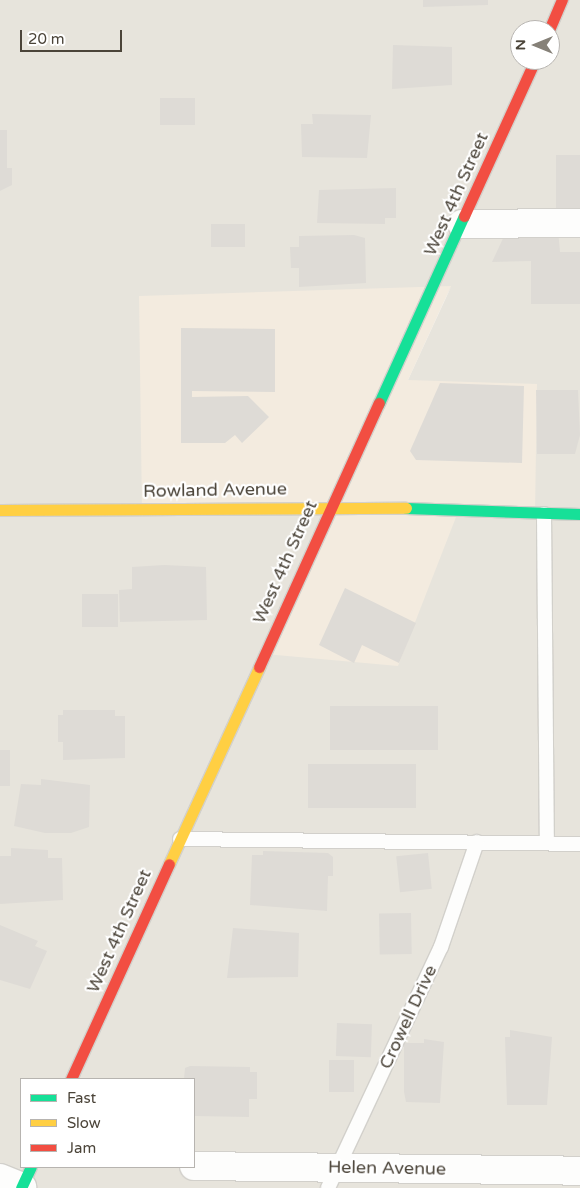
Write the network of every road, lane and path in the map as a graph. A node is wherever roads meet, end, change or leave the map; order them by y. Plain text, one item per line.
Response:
1 (562, 0) edge
2 (553, 20) edge
3 (531, 70) edge
4 (580, 223) edge
5 (462, 224) junction
6 (329, 506) junction
7 (0, 510) edge
8 (544, 514) junction
9 (580, 514) edge
10 (180, 839) junction
11 (477, 842) junction
12 (546, 843) junction
13 (580, 844) edge
14 (71, 1078) edge
15 (195, 1166) edge
16 (567, 1176) edge
17 (333, 1178) edge

1 - 2 main road
3 - 5 main road, West 4th Street
4 - 5 street
5 - 6 main road, West 4th Street
6 - 7 main road, Rowland Avenue
6 - 8 main road, Rowland Avenue
6 - 10 main road, West 4th Street
8 - 9 main road, Rowland Avenue
8 - 12 lane
10 - 11 lane
10 - 14 main road, West 4th Street
11 - 12 lane
11 - 17 lane, Crowell Drive
12 - 13 lane
15 - 17 street, Helen Avenue
16 - 17 street, Helen Avenue

